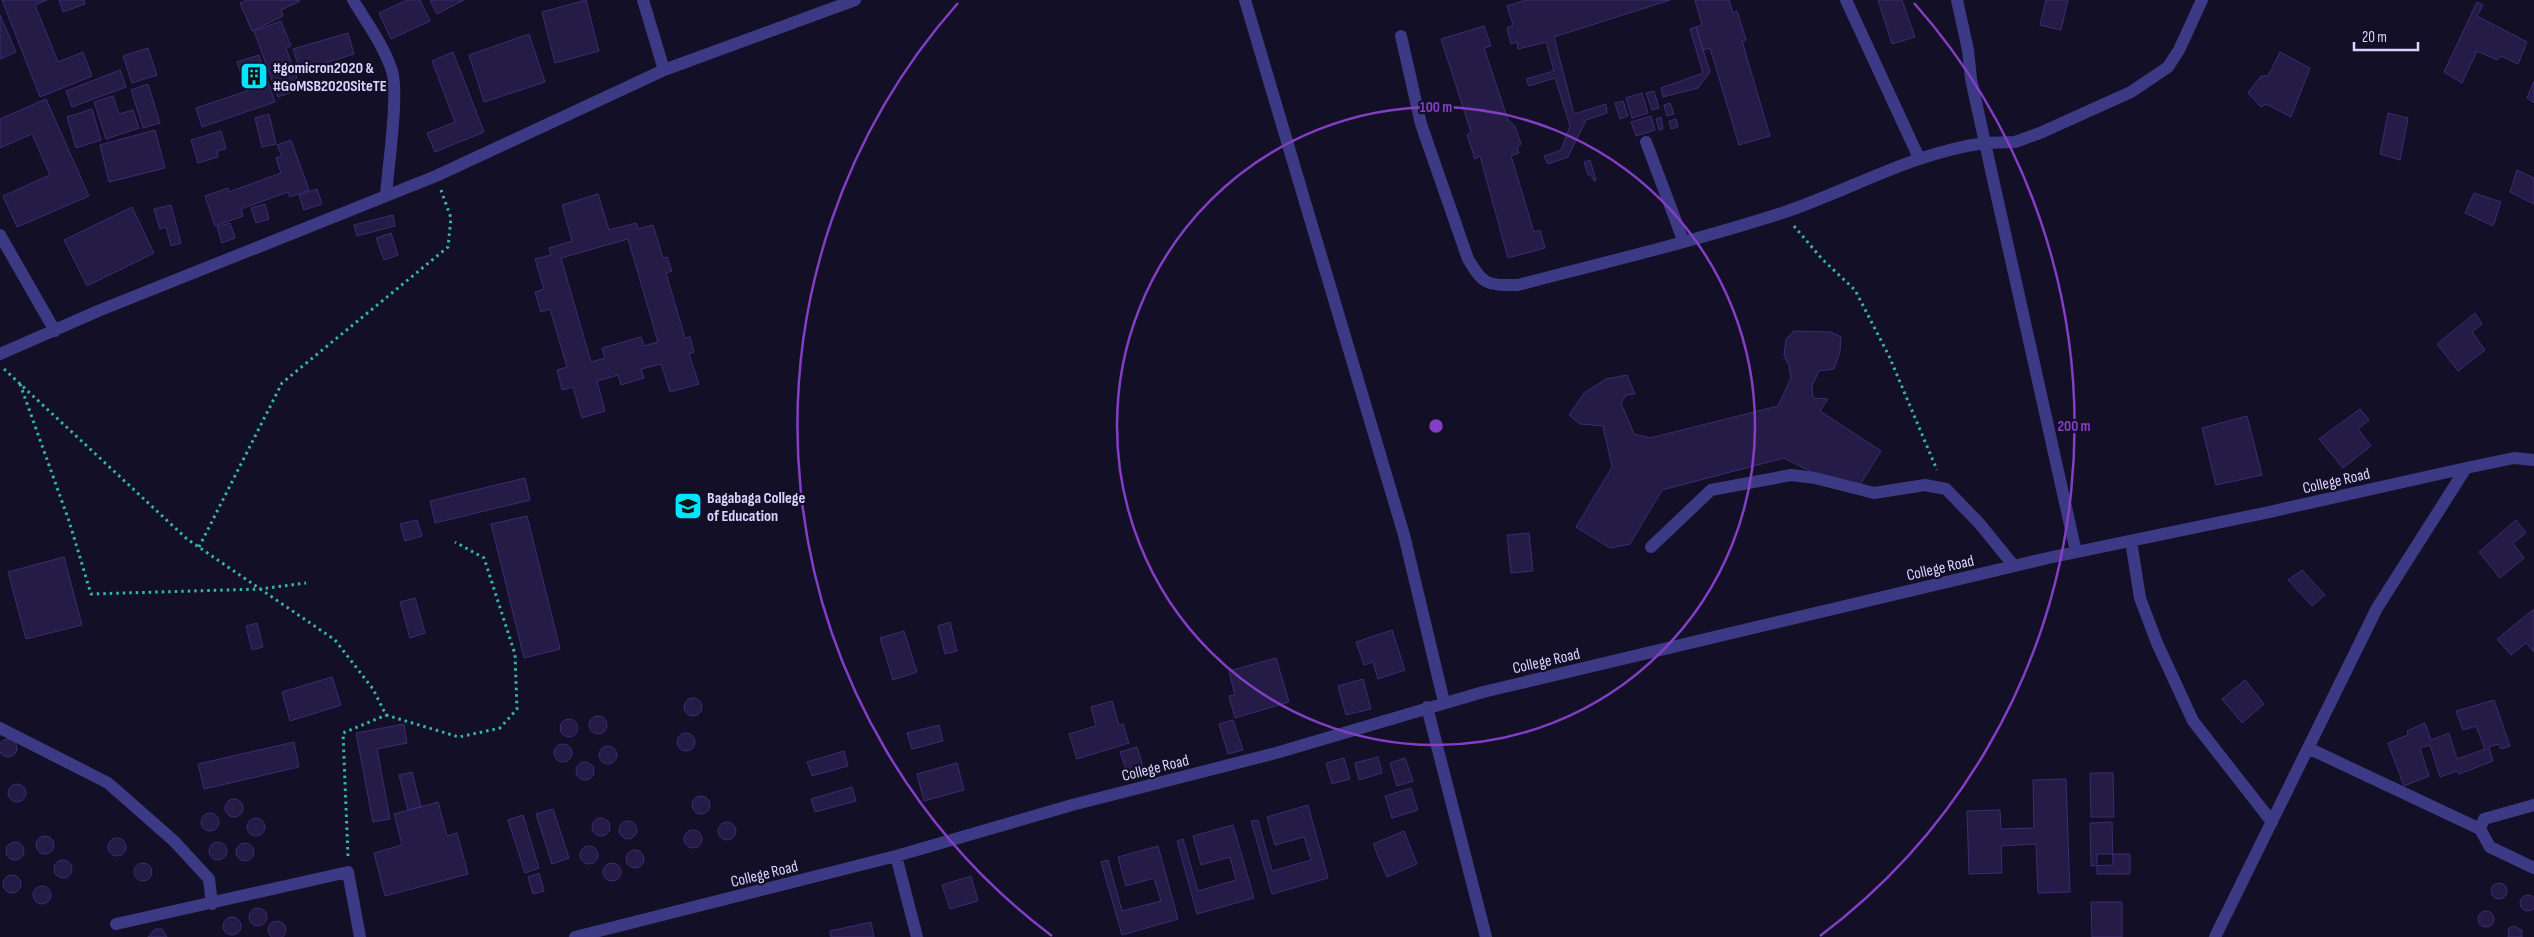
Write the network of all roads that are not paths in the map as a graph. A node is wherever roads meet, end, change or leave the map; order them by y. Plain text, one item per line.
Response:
1 (353, 0) edge
2 (643, 0) edge
3 (855, 0) edge
4 (1245, 0) edge
5 (1846, 0) edge
6 (1957, 0) edge
7 (2202, 0) edge
8 (1401, 36) dead end
9 (664, 70) junction
10 (1646, 142) dead end
11 (1985, 143) junction
12 (1918, 158) junction
13 (386, 195) junction
14 (0, 236) edge
15 (1683, 240) junction
16 (55, 331) junction
17 (0, 354) edge
18 (2534, 460) edge
19 (2466, 468) junction
20 (2130, 541) junction
21 (1651, 546) dead end
22 (2076, 552) junction
23 (2014, 566) junction
24 (1444, 702) junction
25 (1427, 707) junction
26 (0, 728) edge
27 (2308, 748) junction
28 (2534, 804) edge
29 (2272, 822) junction
30 (2480, 829) junction
31 (896, 856) junction
32 (2534, 868) edge
33 (212, 904) junction
34 (116, 924) dead end
35 (360, 937) edge
36 (575, 937) edge
37 (917, 937) edge
38 (1486, 937) edge
39 (2214, 937) edge

1 - 13 street
2 - 9 street
3 - 9 street
4 - 24 street
5 - 12 street
6 - 11 street
7 - 11 street
8 - 15 street
9 - 13 street
10 - 15 street
11 - 12 street
11 - 22 street
12 - 15 street
13 - 16 street
14 - 16 street
16 - 17 street
18 - 19 street, College Road
19 - 20 street, College Road
19 - 27 street
20 - 22 street, College Road
20 - 29 street
21 - 23 street
22 - 23 street, College Road
23 - 24 street, College Road
24 - 25 street, College Road
25 - 31 street, College Road
25 - 38 street
26 - 33 street
27 - 29 street
27 - 30 street
28 - 30 street
29 - 39 street
30 - 32 street
31 - 36 street, College Road
31 - 37 street
33 - 34 street
33 - 35 street

